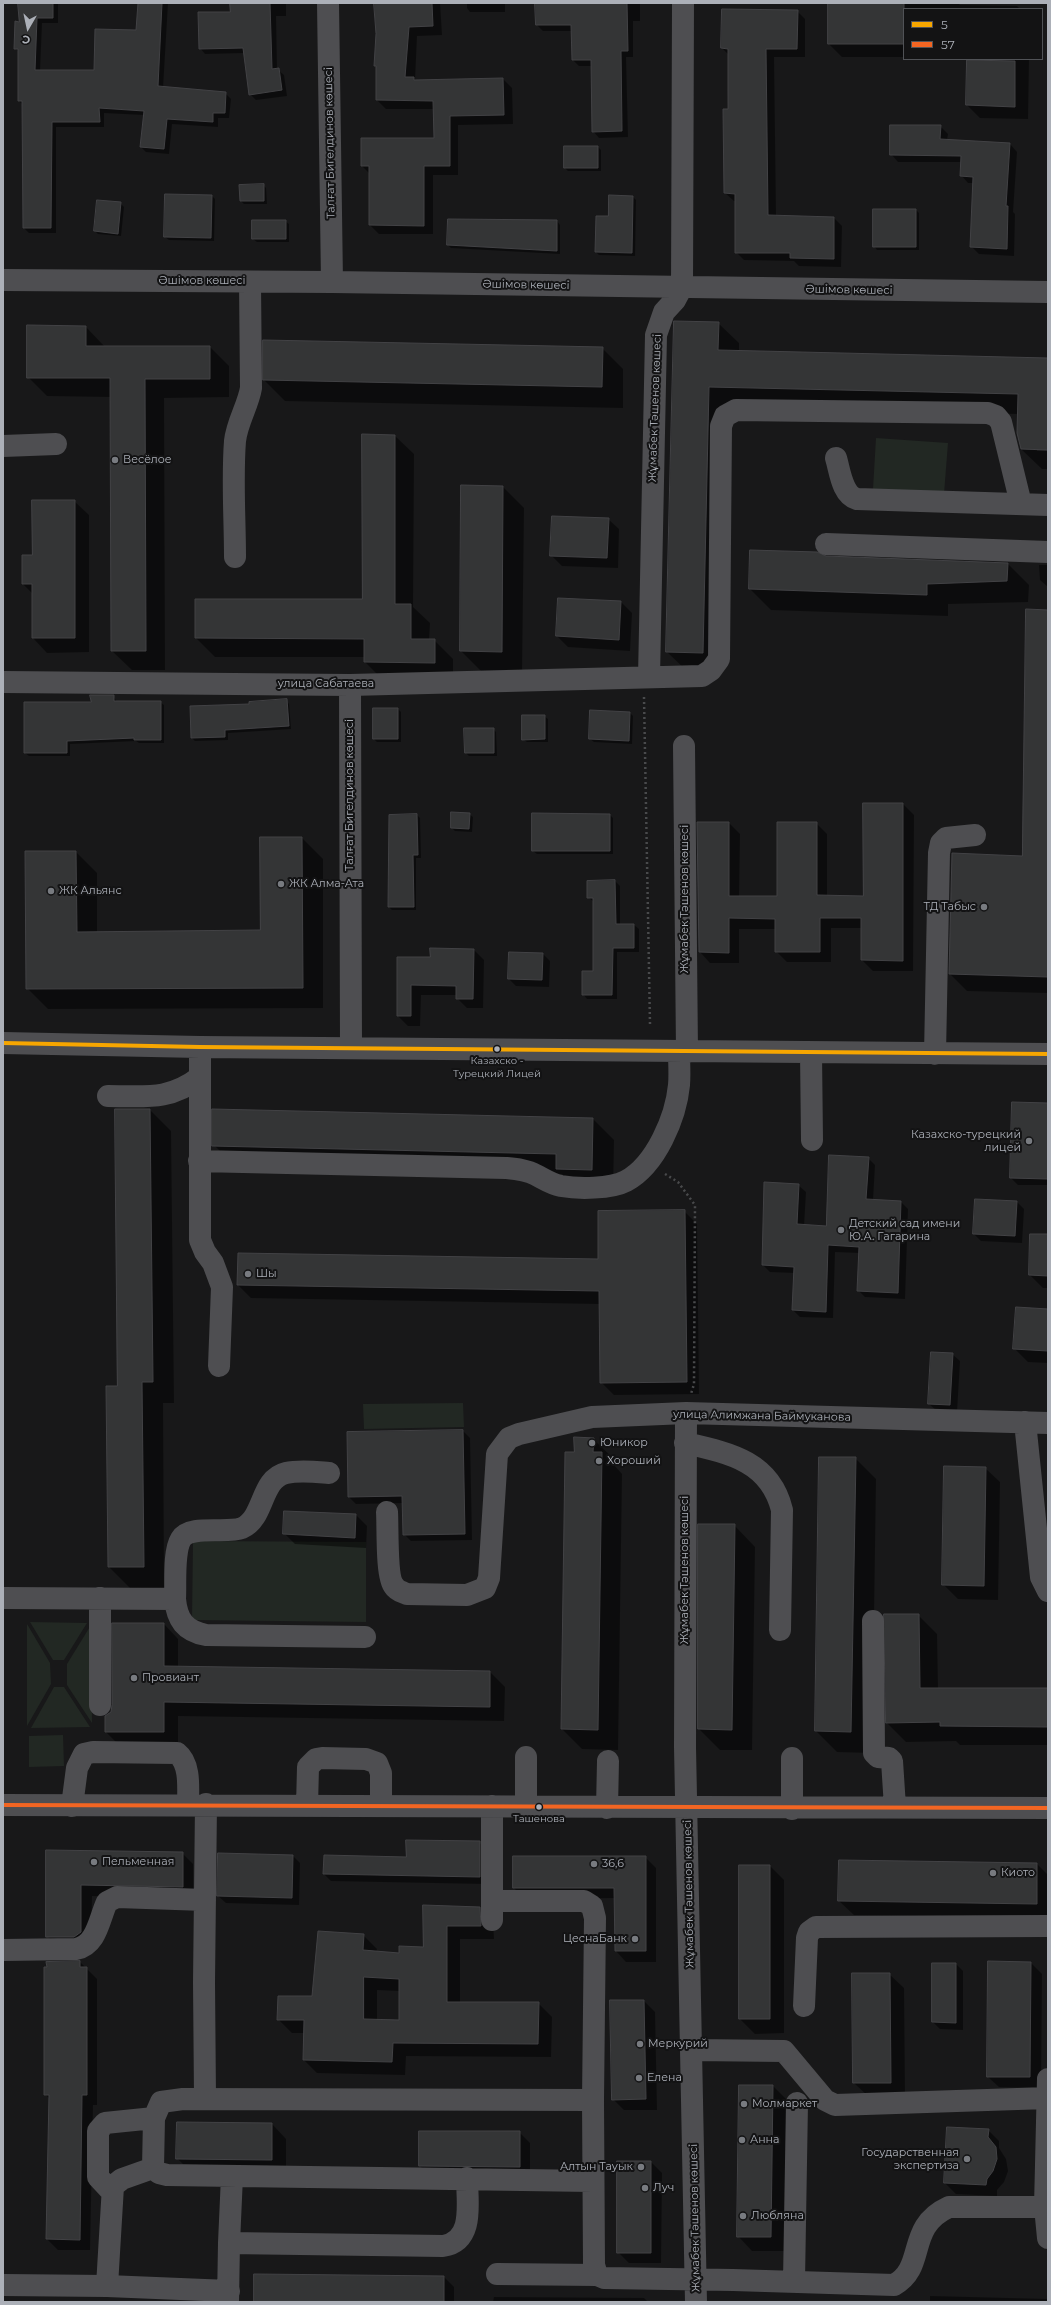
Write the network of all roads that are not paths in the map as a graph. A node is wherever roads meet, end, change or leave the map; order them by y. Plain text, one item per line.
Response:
1 (328, 3) edge
2 (683, 3) edge
3 (3, 280) edge
4 (250, 282) junction
5 (332, 282) junction
6 (682, 287) junction
7 (1048, 292) edge
8 (56, 444) dead end
9 (3, 446) edge
10 (836, 458) dead end
11 (1021, 504) junction
12 (1048, 505) edge
13 (826, 544) dead end
14 (1048, 552) edge
15 (235, 557) dead end
16 (646, 677) junction
17 (3, 682) edge
18 (350, 685) junction
19 (684, 746) dead end
20 (976, 835) dead end
21 (3, 1043) edge
22 (200, 1047) junction
23 (351, 1048) junction
24 (683, 1052) junction
25 (811, 1053) junction
26 (935, 1054) junction
27 (1048, 1054) edge
28 (200, 1077) junction
29 (108, 1096) dead end
30 (812, 1140) dead end
31 (199, 1160) junction
32 (219, 1366) dead end
33 (686, 1413) junction
34 (1025, 1422) junction
35 (1048, 1423) edge
36 (685, 1443) junction
37 (329, 1473) dead end
38 (387, 1512) dead end
39 (1048, 1591) edge
40 (3, 1598) edge
41 (100, 1598) junction
42 (175, 1599) junction
43 (873, 1622) dead end
44 (780, 1630) dead end
45 (365, 1637) dead end
46 (100, 1705) dead end
47 (526, 1757) dead end
48 (792, 1758) dead end
49 (608, 1761) dead end
50 (3, 1805) edge
51 (197, 1805) junction
52 (72, 1806) junction
53 (307, 1806) junction
54 (381, 1806) junction
55 (492, 1806) junction
56 (526, 1806) junction
57 (687, 1807) junction
58 (895, 1807) junction
59 (607, 1808) junction
60 (792, 1808) junction
61 (1048, 1808) edge
62 (205, 1900) junction
63 (1048, 1926) edge
64 (3, 1950) edge
65 (804, 2006) dead end
66 (693, 2050) junction
67 (1048, 2092) edge
68 (205, 2098) junction
69 (592, 2100) junction
70 (797, 2103) dead end
71 (154, 2118) junction
72 (153, 2168) junction
73 (232, 2176) junction
74 (467, 2178) junction
75 (593, 2180) junction
76 (111, 2191) junction
77 (1045, 2207) junction
78 (1048, 2238) edge
79 (229, 2243) junction
80 (497, 2274) dead end
81 (597, 2275) junction
82 (696, 2279) junction
83 (794, 2281) junction
84 (3, 2285) edge
85 (107, 2286) junction
86 (229, 2297) edge
87 (696, 2302) edge

1 - 5 street, Талғат Бигелдинов көшесі
2 - 6 street
3 - 4 street, Әшімов көшесі
4 - 5 street, Әшімов көшесі
4 - 15 street
5 - 6 street, Әшімов көшесі
6 - 7 street, Әшімов көшесі
6 - 16 street, Жұмабек Тәшенов көшесі
8 - 9 street
10 - 11 street
11 - 12 street
11 - 16 street, улица Сабатаева
13 - 14 street
16 - 18 street, улица Сабатаева
17 - 18 street, улица Сабатаева
18 - 23 street, Талғат Бигелдинов көшесі
19 - 24 street, Жұмабек Тәшенов көшесі
20 - 26 street
21 - 22 street
22 - 23 street
22 - 28 street
23 - 24 street
24 - 25 street
24 - 31 street, Жұмабек Тәшенов көшесі
25 - 26 street
25 - 30 street
26 - 27 street
28 - 29 street
28 - 31 street
31 - 32 street
33 - 34 street, улица Алимжана Баймуканова
33 - 36 street, Жұмабек Тәшенов көшесі
33 - 38 street, улица Алимжана Баймуканова
34 - 35 street, улица Алимжана Баймуканова
34 - 39 street
36 - 44 street
36 - 57 street, Жұмабек Тәшенов көшесі
37 - 42 street
40 - 41 street
41 - 42 street
41 - 46 street
42 - 45 street
43 - 58 street
47 - 56 street
48 - 60 street
49 - 59 street
50 - 52 street
51 - 52 street
51 - 52 street
51 - 53 street
51 - 62 street
53 - 54 street
53 - 54 street
54 - 55 street
55 - 56 street
55 - 69 street
56 - 59 street
57 - 59 street
57 - 60 street
57 - 66 street, Жұмабек Тәшенов көшесі
58 - 60 street
58 - 61 street
62 - 64 street
62 - 68 street
63 - 65 street
66 - 67 street
66 - 82 street, Жұмабек Тәшенов көшесі
67 - 77 street
68 - 69 street
68 - 71 street
69 - 75 street
70 - 83 street
71 - 72 street
71 - 76 street
72 - 73 street
72 - 76 street
73 - 74 street
73 - 79 street
74 - 75 street
74 - 79 street
75 - 81 street
76 - 85 street
77 - 78 street
77 - 83 street
79 - 86 street
80 - 81 street
81 - 82 street
82 - 83 street
82 - 87 street, Жұмабек Тәшенов көшесі
84 - 85 street
85 - 86 street

